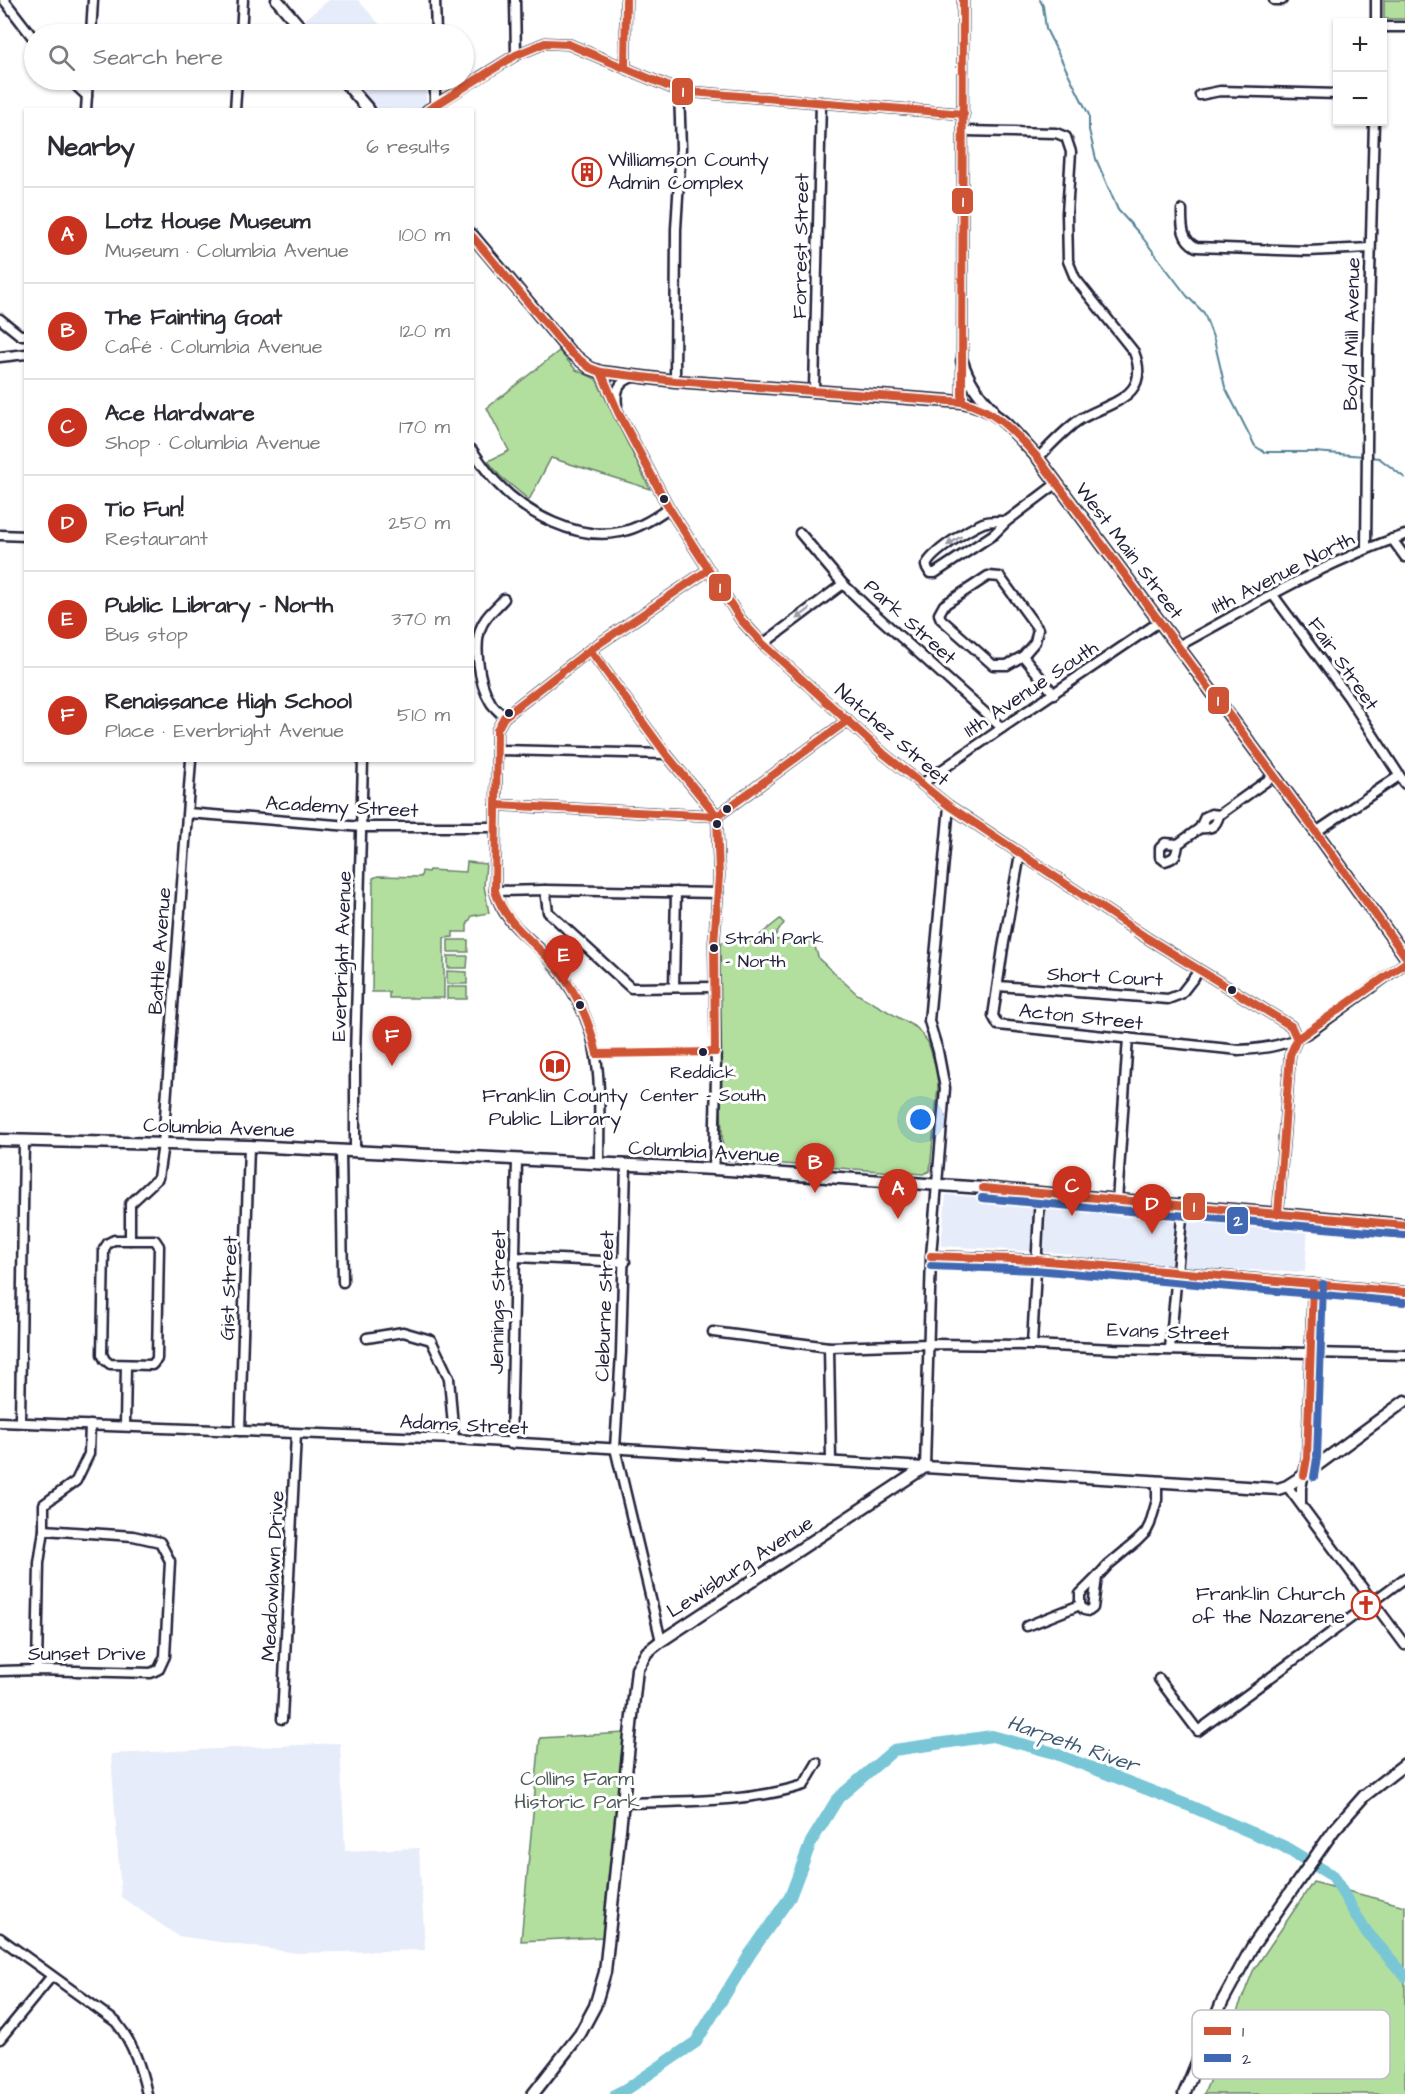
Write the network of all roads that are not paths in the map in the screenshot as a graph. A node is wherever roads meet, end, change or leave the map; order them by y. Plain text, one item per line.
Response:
1 (4, 0) edge
2 (93, 0) edge
3 (243, 0) edge
4 (277, 0) edge
5 (435, 0) edge
6 (515, 0) edge
7 (626, 0) edge
8 (963, 0) edge
9 (1274, 0) edge
10 (1282, 0) edge
11 (1376, 0) edge
12 (1376, 18) edge
13 (92, 24) edge
14 (242, 24) edge
15 (297, 24) edge
16 (436, 24) edge
17 (24, 26) edge
18 (1387, 27) edge
19 (1405, 27) edge
20 (516, 55) junction
21 (625, 68) junction
22 (474, 81) edge
23 (81, 90) edge
24 (87, 90) edge
25 (236, 90) edge
26 (352, 90) edge
27 (434, 90) edge
28 (459, 90) edge
29 (680, 91) junction
30 (1333, 94) edge
31 (1200, 95) dead end
32 (87, 96) junction
33 (821, 102) junction
34 (431, 107) edge
35 (86, 108) edge
36 (235, 108) edge
37 (367, 108) edge
38 (964, 114) junction
39 (1374, 126) edge
40 (964, 131) junction
41 (1182, 210) dead end
42 (474, 237) edge
43 (1370, 248) junction
44 (0, 319) edge
45 (24, 335) edge
46 (24, 354) edge
47 (0, 357) edge
48 (962, 361) junction
49 (600, 372) junction
50 (633, 377) junction
51 (675, 381) junction
52 (814, 390) junction
53 (962, 402) junction
54 (618, 412) junction
55 (999, 416) junction
56 (474, 453) edge
57 (1038, 458) junction
58 (1056, 484) junction
59 (669, 508) junction
60 (1007, 521) junction
61 (800, 533) dead end
62 (1405, 534) edge
63 (0, 536) edge
64 (24, 536) edge
65 (1392, 539) junction
66 (1366, 548) junction
67 (1405, 557) edge
68 (708, 570) junction
69 (843, 584) junction
70 (1273, 595) junction
71 (504, 599) dead end
72 (1158, 622) junction
73 (763, 644) junction
74 (1178, 646) junction
75 (590, 650) junction
76 (1023, 656) junction
77 (1054, 694) junction
78 (504, 717) junction
79 (848, 720) junction
80 (1002, 728) junction
81 (498, 750) junction
82 (666, 754) junction
83 (191, 762) edge
84 (363, 762) edge
85 (1275, 776) junction
86 (1399, 776) junction
87 (923, 783) junction
88 (1405, 784) edge
89 (496, 805) junction
90 (949, 806) junction
91 (188, 813) junction
92 (717, 816) junction
93 (362, 827) junction
94 (494, 827) junction
95 (1317, 832) junction
96 (1178, 844) dead end
97 (1020, 854) junction
98 (545, 890) junction
99 (495, 891) junction
100 (676, 892) junction
101 (718, 893) junction
102 (1405, 956) edge
103 (1405, 963) edge
104 (1199, 971) junction
105 (998, 986) junction
106 (674, 987) junction
107 (714, 987) junction
108 (1128, 1038) junction
109 (1297, 1039) junction
110 (0, 1140) edge
111 (24, 1140) junction
112 (163, 1144) junction
113 (249, 1146) junction
114 (341, 1151) junction
115 (355, 1152) junction
116 (517, 1160) junction
117 (599, 1164) junction
118 (626, 1165) junction
119 (714, 1169) junction
120 (936, 1186) junction
121 (1040, 1194) junction
122 (1117, 1201) junction
123 (1183, 1207) junction
124 (1278, 1214) junction
125 (1405, 1225) edge
126 (130, 1240) junction
127 (931, 1256) junction
128 (515, 1257) junction
129 (1036, 1260) junction
130 (624, 1262) junction
131 (1176, 1272) junction
132 (343, 1282) dead end
133 (1313, 1284) junction
134 (1405, 1292) edge
135 (713, 1332) dead end
136 (367, 1338) dead end
137 (929, 1344) junction
138 (1032, 1345) junction
139 (829, 1347) junction
140 (1170, 1349) junction
141 (1310, 1352) junction
142 (1405, 1355) edge
143 (126, 1365) junction
144 (1405, 1401) edge
145 (0, 1422) edge
146 (20, 1422) junction
147 (90, 1425) junction
148 (125, 1426) junction
149 (240, 1431) junction
150 (296, 1434) junction
151 (454, 1439) junction
152 (511, 1444) junction
153 (615, 1448) junction
154 (831, 1461) junction
155 (925, 1467) junction
156 (1304, 1475) junction
157 (1157, 1482) junction
158 (1287, 1486) junction
159 (1301, 1503) junction
160 (44, 1530) junction
161 (1097, 1577) junction
162 (1405, 1578) edge
163 (1373, 1602) junction
164 (1080, 1605) junction
165 (1027, 1626) dead end
166 (661, 1641) junction
167 (1405, 1646) edge
168 (37, 1670) junction
169 (0, 1671) edge
170 (1159, 1679) dead end
171 (282, 1719) dead end
172 (817, 1763) dead end
173 (1405, 1764) edge
174 (624, 1803) junction
175 (0, 1938) edge
176 (51, 1977) junction
177 (1219, 2010) edge
178 (0, 2039) edge
179 (1192, 2075) edge
180 (147, 2094) edge
181 (533, 2094) edge
182 (1184, 2094) edge

1 - 17 street
2 - 13 street
3 - 14 street
4 - 15 main road
5 - 16 street
6 - 20 street
7 - 21 street
8 - 38 street
9 - 10 street
11 - 12 street
18 - 19 street
20 - 21 street
20 - 22 street
21 - 29 street
23 - 32 street
24 - 32 street
25 - 36 street
26 - 37 main road
27 - 34 street
28 - 34 street
29 - 33 street
29 - 51 street
30 - 31 street
32 - 35 street
33 - 38 street
33 - 52 street, Forrest Street
38 - 40 street
39 - 43 street, Boyd Mill Avenue
40 - 48 street
40 - 57 street
41 - 43 street
42 - 49 main road, West Main Street
43 - 66 street, Boyd Mill Avenue
44 - 45 street
46 - 47 street
48 - 53 street
48 - 55 main road
49 - 50 main road, West Main Street
49 - 54 street, Natchez Street
50 - 51 main road, West Main Street
50 - 54 street
51 - 52 main road, West Main Street
52 - 53 main road, West Main Street
53 - 55 main road, West Main Street
54 - 59 street, Natchez Street
55 - 57 main road, West Main Street
56 - 59 street
57 - 58 main road, West Main Street
58 - 60 street
58 - 72 main road, West Main Street
59 - 68 street, Natchez Street
60 -> 60 street
61 - 69 street
62 - 65 street, 11th Avenue North
63 - 64 street
65 - 66 street, 11th Avenue North
65 - 67 street
66 - 70 street, 11th Avenue North
68 - 73 street, Natchez Street
68 - 75 street
69 -> 73 street, Park Street
69 - 80 street, Park Street
70 - 74 street, 11th Avenue North
70 - 86 street, Fair Street
71 - 78 street
72 - 74 main road, West Main Street
72 - 77 street, 11th Avenue South
73 - 79 street, Natchez Street
74 - 85 main road, West Main Street
75 - 78 street
75 - 82 street
76 - 76 street
76 - 77 street
77 - 80 street, 11th Avenue South
78 - 81 street
79 - 87 street, Natchez Street
79 - 92 street
80 - 87 street, 11th Avenue South
81 - 82 street
81 - 89 street
82 - 92 street
83 - 91 street, Battle Avenue
84 - 93 street, Everbright Avenue
85 - 95 main road, West Main Street
85 - 96 street
86 - 88 street, Fair Street
86 - 95 street
87 - 90 street, Natchez Street
89 - 92 street
89 - 94 street
90 - 97 street, Natchez Street
90 - 120 street
91 - 93 street, Academy Street
91 - 112 street, Battle Avenue
92 - 101 street
93 - 94 street, Academy Street
93 - 115 street, Everbright Avenue
94 - 99 street
95 - 102 main road, West Main Street
97 - 104 street, Natchez Street
97 - 105 street, Acton Street
98 - 99 street
98 - 100 street
98 - 106 street
99 - 117 street
100 - 101 street
100 - 106 street
101 - 107 street
103 - 109 street, Acton Street
104 - 105 street, Short Court
104 - 109 street, Natchez Street
105 - 108 street, Acton Street
106 - 107 street
107 - 119 street
108 - 109 street, Acton Street
108 - 122 street
109 - 124 street
110 - 111 main road, Columbia Avenue
111 - 112 main road, Columbia Avenue
111 - 146 street
112 - 113 main road, Columbia Avenue
112 - 126 street, Battle Avenue
113 - 114 main road, Columbia Avenue
113 - 149 street, Gist Street
114 - 115 main road, Columbia Avenue
114 - 132 street
115 - 116 main road, Columbia Avenue
116 - 117 main road, Columbia Avenue
116 - 128 street, Jennings Street
117 - 118 main road, Columbia Avenue
118 - 119 main road, Columbia Avenue
118 - 130 street, Cleburne Street
119 - 120 main road, Columbia Avenue
120 - 121 main road, Columbia Avenue
120 - 127 street
121 - 122 main road, Columbia Avenue
121 - 129 street
122 - 123 main road, Columbia Avenue
123 - 124 main road, Columbia Avenue
123 - 131 street
124 - 125 main road, Columbia Avenue
126 - 143 street
126 - 143 street
127 - 129 street
127 - 137 street
128 - 130 street
128 - 152 street, Jennings Street
129 - 131 street
129 - 138 street
130 - 153 street, Cleburne Street
131 - 133 street
131 - 140 street
133 - 134 street
133 - 141 street
135 - 139 street, Evans Street
136 - 151 street
137 - 138 street, Evans Street
137 - 139 street, Evans Street
137 - 155 street
138 - 140 street, Evans Street
139 - 154 street
140 - 141 street, Evans Street
141 - 142 street, Evans Street
141 - 156 street
143 - 148 street
144 - 156 main road
145 - 146 street, Adams Street
146 - 147 street, Adams Street
147 - 148 street, Adams Street
147 - 160 street
148 - 149 street, Adams Street
149 - 150 street, Adams Street
150 - 151 street, Adams Street
150 - 171 street, Meadowlawn Drive
151 - 152 street, Adams Street
152 - 153 street, Adams Street
153 - 154 street, Adams Street
153 - 166 street, Cleburne Street
154 - 155 street, Adams Street
155 - 157 main road
155 - 166 main road, Lewisburg Avenue
156 - 158 main road
156 - 159 street
157 - 158 main road
157 - 161 street
158 - 159 street
159 - 163 street
160 - 168 street
160 - 168 street, Sunset Drive
161 - 164 street
161 - 164 street
162 - 163 street
163 - 167 street
163 - 170 street
164 - 165 street
166 - 174 main road, Lewisburg Avenue
168 - 169 street, Sunset Drive
172 - 174 street
173 - 177 main road
174 - 181 main road, Lewisburg Avenue
175 - 176 street
176 - 178 street
176 - 180 street
179 - 182 main road

